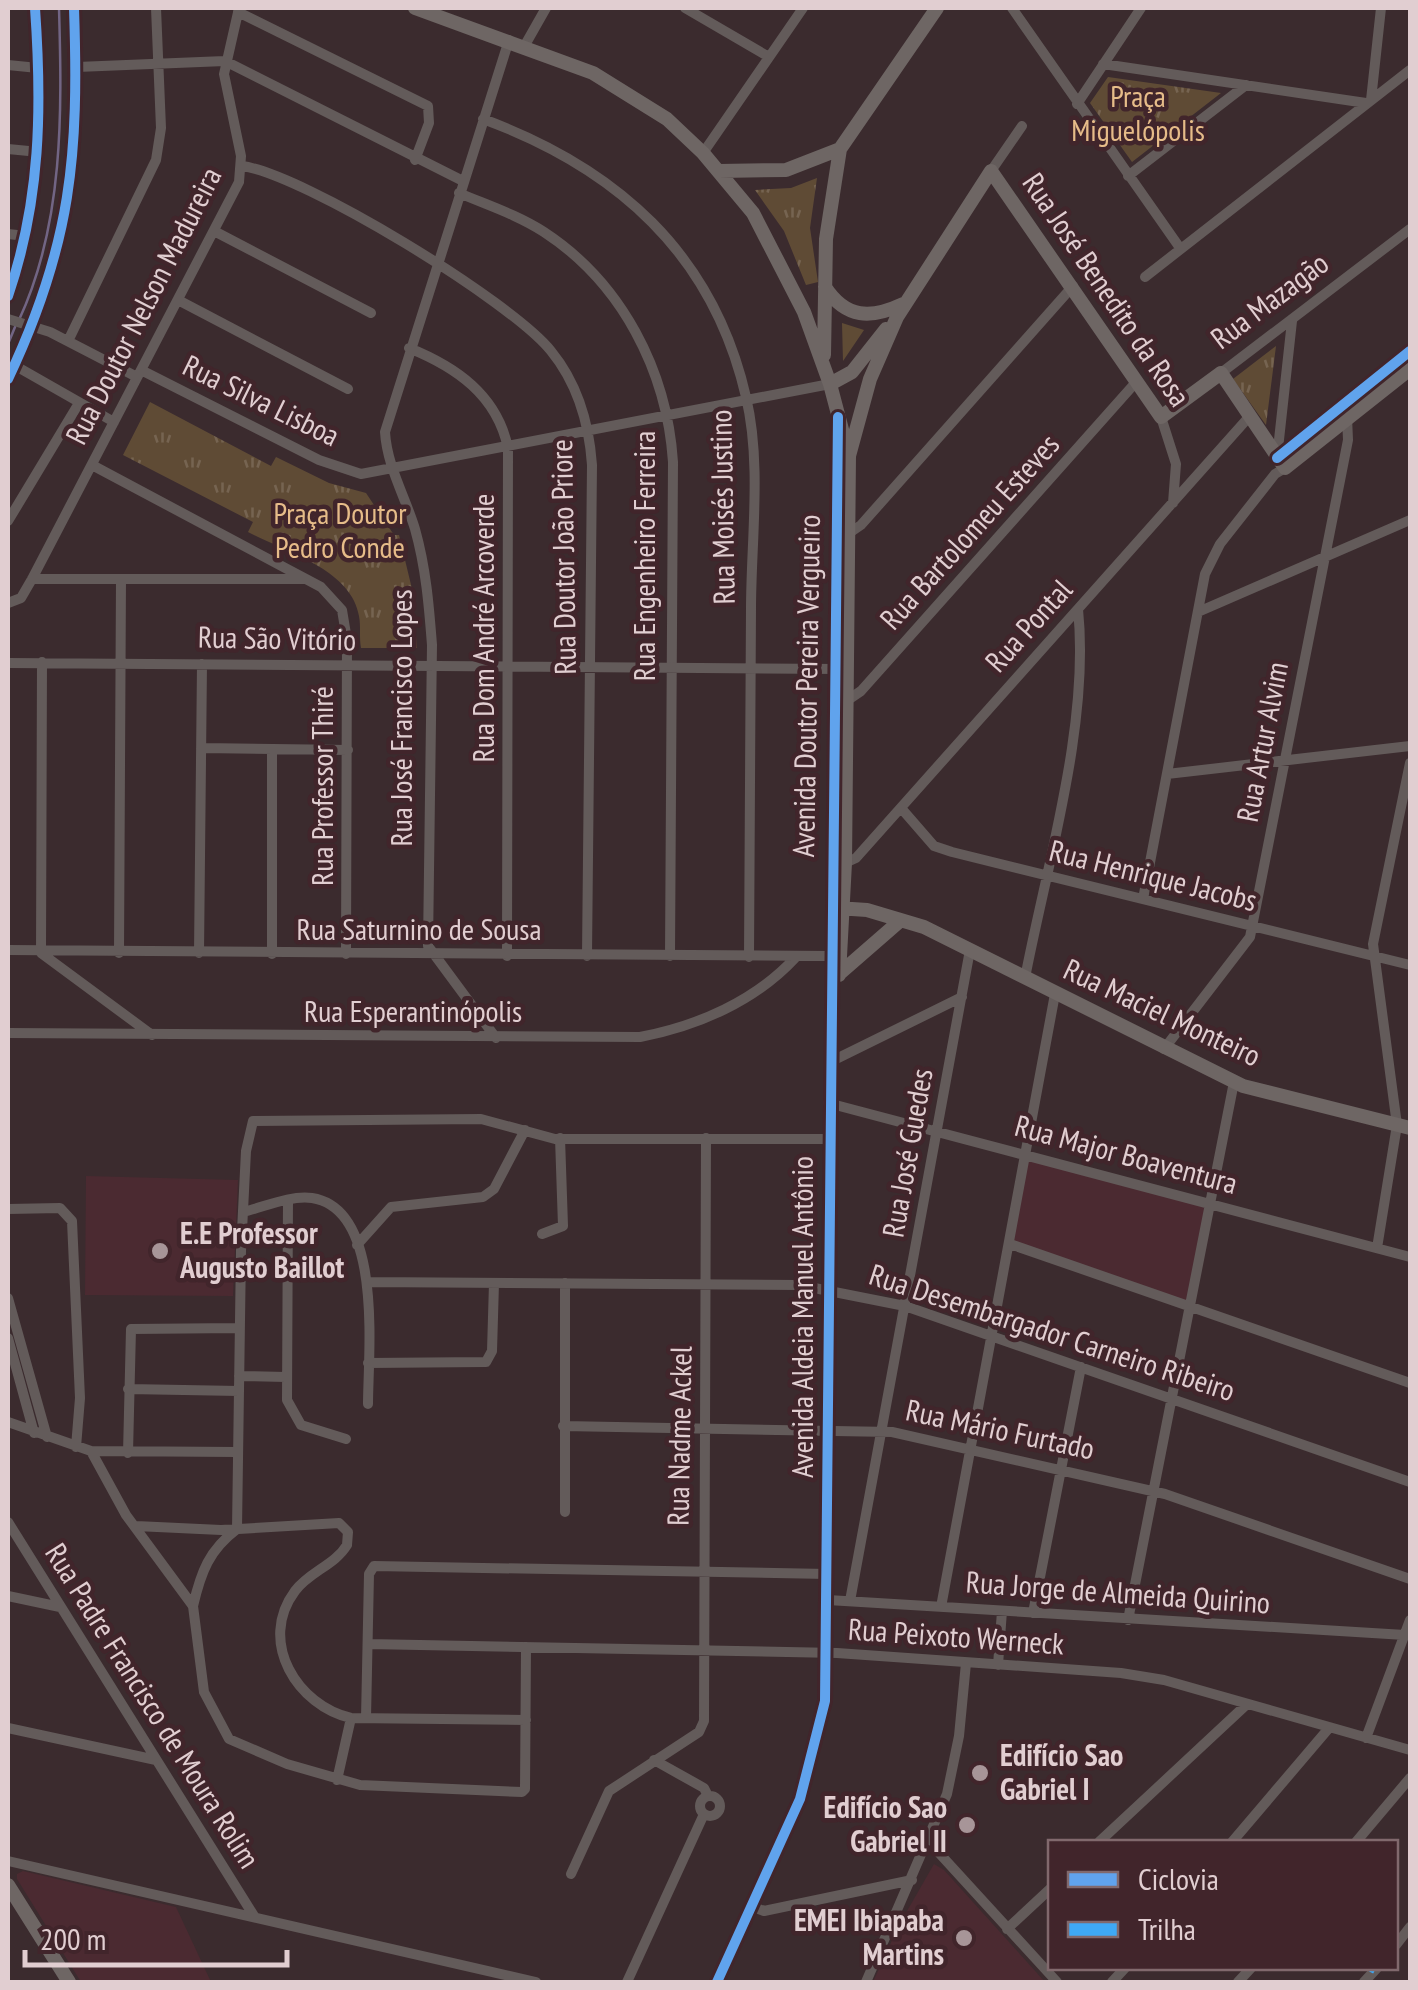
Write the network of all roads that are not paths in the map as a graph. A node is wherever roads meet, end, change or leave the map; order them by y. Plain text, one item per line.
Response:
1 (35, 8) edge
2 (74, 8) edge
3 (156, 8) edge
4 (416, 8) edge
5 (546, 8) edge
6 (685, 8) edge
7 (803, 8) edge
8 (937, 8) edge
9 (1012, 8) edge
10 (1028, 8) edge
11 (1141, 8) edge
12 (1382, 8) edge
13 (239, 10) edge
14 (1021, 18) junction
15 (509, 40) junction
16 (524, 45) junction
17 (769, 57) junction
18 (158, 61) junction
19 (225, 61) junction
20 (1102, 64) junction
21 (8, 65) edge
22 (77, 67) junction
23 (38, 68) junction
24 (1410, 70) edge
25 (1246, 85) junction
26 (1369, 101) junction
27 (1077, 104) junction
28 (482, 119) junction
29 (1022, 126) dead end
30 (8, 149) edge
31 (840, 149) junction
32 (38, 152) junction
33 (703, 153) junction
34 (415, 160) junction
35 (242, 166) junction
36 (719, 171) junction
37 (991, 171) junction
38 (753, 172) junction
39 (1128, 176) junction
40 (461, 187) junction
41 (742, 200) junction
42 (1410, 229) edge
43 (214, 231) junction
44 (8, 234) edge
45 (26, 236) junction
46 (1180, 248) junction
47 (436, 263) junction
48 (1145, 277) dead end
49 (826, 286) junction
50 (1073, 286) junction
51 (8, 296) edge
52 (178, 300) junction
53 (900, 310) junction
54 (371, 312) dead end
55 (804, 312) junction
56 (826, 312) junction
57 (8, 320) edge
58 (1292, 320) junction
59 (28, 324) junction
60 (68, 341) junction
61 (409, 348) junction
62 (1410, 351) edge
63 (823, 360) junction
64 (1410, 369) edge
65 (11, 372) edge
66 (1221, 372) junction
67 (139, 373) junction
68 (1137, 381) junction
69 (830, 384) junction
70 (348, 389) dead end
71 (747, 399) junction
72 (80, 403) junction
73 (668, 414) junction
74 (838, 417) junction
75 (1161, 417) junction
76 (1347, 417) junction
77 (1248, 418) junction
78 (114, 422) junction
79 (589, 431) junction
80 (508, 448) junction
81 (849, 456) junction
82 (92, 465) junction
83 (1279, 467) junction
84 (394, 471) junction
85 (1173, 502) junction
86 (1410, 520) edge
87 (8, 521) edge
88 (841, 537) junction
89 (1326, 556) junction
90 (32, 579) junction
91 (122, 579) junction
92 (306, 579) junction
93 (8, 602) edge
94 (1078, 608) junction
95 (1198, 612) junction
96 (42, 662) junction
97 (121, 663) junction
98 (8, 664) edge
99 (202, 664) junction
100 (348, 665) junction
101 (432, 666) junction
102 (509, 667) junction
103 (590, 667) junction
104 (671, 668) junction
105 (751, 668) junction
106 (840, 669) junction
107 (840, 704) junction
108 (1410, 746) edge
109 (201, 748) junction
110 (272, 749) junction
111 (348, 750) junction
112 (1285, 762) junction
113 (1410, 763) edge
114 (1167, 774) junction
115 (901, 808) junction
116 (845, 863) junction
117 (1045, 875) junction
118 (1143, 899) junction
119 (837, 908) junction
120 (867, 910) junction
121 (901, 920) junction
122 (1253, 926) junction
123 (872, 942) junction
124 (8, 950) edge
125 (970, 950) junction
126 (41, 952) junction
127 (119, 953) junction
128 (199, 953) junction
129 (272, 954) junction
130 (346, 954) junction
131 (430, 955) junction
132 (836, 955) junction
133 (507, 956) junction
134 (587, 956) junction
135 (670, 956) junction
136 (1374, 956) junction
137 (749, 957) junction
138 (795, 958) junction
139 (1410, 965) edge
140 (835, 978) junction
141 (1025, 978) junction
142 (1055, 994) junction
143 (962, 997) junction
144 (8, 1033) edge
145 (153, 1036) junction
146 (496, 1038) junction
147 (1164, 1049) junction
148 (829, 1062) junction
149 (1234, 1082) junction
150 (828, 1103) junction
151 (1404, 1126) edge
152 (525, 1130) junction
153 (938, 1132) junction
154 (560, 1138) junction
155 (706, 1138) junction
156 (828, 1139) junction
157 (1027, 1156) junction
158 (288, 1200) junction
159 (1209, 1202) junction
160 (8, 1209) edge
161 (243, 1212) junction
162 (542, 1234) dead end
163 (1010, 1244) junction
164 (358, 1245) junction
165 (1377, 1248) junction
166 (1410, 1257) edge
167 (368, 1282) junction
168 (494, 1283) junction
169 (564, 1284) junction
170 (707, 1284) junction
171 (828, 1288) junction
172 (8, 1298) edge
173 (905, 1306) junction
174 (1188, 1306) junction
175 (239, 1328) junction
176 (993, 1337) junction
177 (8, 1338) edge
178 (368, 1363) junction
179 (1080, 1368) junction
180 (1410, 1368) edge
181 (239, 1376) junction
182 (286, 1377) junction
183 (1408, 1382) edge
184 (128, 1389) junction
185 (239, 1391) junction
186 (1171, 1398) junction
187 (368, 1404) dead end
188 (8, 1422) edge
189 (563, 1426) junction
190 (706, 1428) junction
191 (827, 1429) junction
192 (881, 1430) junction
193 (34, 1433) junction
194 (48, 1437) junction
195 (346, 1439) dead end
196 (76, 1447) junction
197 (972, 1449) junction
198 (91, 1451) junction
199 (237, 1452) junction
200 (128, 1453) junction
201 (1061, 1469) junction
202 (1410, 1482) edge
203 (1154, 1491) junction
204 (564, 1512) dead end
205 (8, 1522) edge
206 (136, 1526) junction
207 (237, 1529) junction
208 (704, 1573) junction
209 (828, 1574) junction
210 (1410, 1579) edge
211 (8, 1596) edge
212 (828, 1600) junction
213 (850, 1601) junction
214 (61, 1606) junction
215 (193, 1606) junction
216 (940, 1607) junction
217 (1002, 1611) junction
218 (1033, 1613) junction
219 (1128, 1620) junction
220 (1410, 1620) edge
221 (1404, 1636) junction
222 (368, 1644) junction
223 (526, 1647) junction
224 (704, 1651) junction
225 (826, 1652) junction
226 (966, 1663) junction
227 (998, 1665) junction
228 (1246, 1705) junction
229 (351, 1718) junction
230 (366, 1718) junction
231 (526, 1720) junction
232 (8, 1728) edge
233 (1329, 1728) junction
234 (1366, 1738) junction
235 (1410, 1750) edge
236 (156, 1760) junction
237 (654, 1760) junction
238 (1410, 1778) edge
239 (337, 1780) junction
240 (1102, 1840) edge
241 (1234, 1840) edge
242 (1358, 1840) edge
243 (929, 1842) junction
244 (8, 1860) edge
245 (571, 1874) dead end
246 (912, 1880) junction
247 (8, 1885) edge
248 (1048, 1890) edge
249 (751, 1906) junction
250 (255, 1916) junction
251 (1007, 1930) junction
252 (69, 1982) edge
253 (536, 1982) edge
254 (627, 1982) edge
255 (717, 1982) edge
256 (866, 1982) edge
257 (1057, 1982) edge

1 - 23 street
2 - 22 street
3 - 18 street
4 - 15 street
5 - 16 street
6 - 17 street
7 - 17 street
8 - 31 street
9 - 14 street
10 - 14 street
11 - 20 street
12 - 26 street
13 - 19 street, Rua Doutor Nelson Madureira
13 - 34 street
14 - 27 street
15 - 16 street
15 - 28 street, Rua José Francisco Lopes
16 - 33 street
17 - 33 street
18 - 19 street
18 - 22 street
18 - 60 street
19 - 34 street, Rua Engenheiro Ferreira
19 - 35 street, Rua Doutor Nelson Madureira
20 - 25 street
20 - 27 street
21 - 23 street
22 - 59 street
23 - 32 street
24 - 26 street
25 - 26 street
25 - 39 street
26 - 46 street
27 - 39 street
28 - 40 street, Rua José Francisco Lopes
28 - 71 street, Rua Moisés Justino
29 - 37 street, Avenida Doutor Pereira Vergueiro
30 - 32 street
31 - 38 street
31 - 49 street
32 - 45 street
33 - 36 street
34 - 40 street, Rua Engenheiro Ferreira
35 - 43 street, Rua Doutor Nelson Madureira
35 - 47 street, Rua Doutor João Priore
36 - 38 street
36 - 41 street
37 - 50 street, Rua José Benedito da Rosa
37 - 53 street, Avenida Doutor Pereira Vergueiro
38 - 41 street
39 - 46 street
40 - 47 street, Rua José Francisco Lopes
40 - 73 street, Rua Engenheiro Ferreira
41 - 55 street
42 - 58 street, Rua Mazagão
43 - 52 street, Rua Doutor Nelson Madureira
43 - 54 street
44 - 45 street
45 - 51 street
46 - 48 street
47 - 61 street, Rua José Francisco Lopes
47 - 79 street, Rua Doutor João Priore
49 - 53 street
49 - 56 street
50 - 68 street, Rua José Benedito da Rosa
50 - 88 street
52 - 67 street, Rua Doutor Nelson Madureira
52 - 70 street
53 - 69 street, Avenida Doutor Pereira Vergueiro
53 - 81 street, Avenida Doutor Pereira Vergueiro
55 - 56 street
55 - 63 street
56 - 63 street
57 - 59 street, Rua Silva Lisboa
58 - 66 street, Rua Mazagão
58 - 83 street
59 - 60 street, Rua Silva Lisboa
59 - 65 street
60 - 67 street, Rua Silva Lisboa
61 - 80 street, Rua Dom André Arcoverde
61 - 84 street, Rua José Francisco Lopes
62 - 83 street
63 - 69 street
64 - 76 street
65 - 72 street
66 - 75 street, Rua Mazagão
66 - 77 street
67 - 78 street, Rua Doutor Nelson Madureira
67 - 84 street, Rua Silva Lisboa
68 - 75 street, Rua José Benedito da Rosa
68 - 107 street, Rua Bartolomeu Esteves
69 - 71 street, Rua Silva Lisboa
69 - 74 street, Avenida Doutor Pereira Vergueiro
71 - 73 street, Rua Silva Lisboa
71 - 105 street, Rua Moisés Justino
72 - 78 street
72 - 87 street
73 - 79 street, Rua Silva Lisboa
73 - 104 street, Rua Engenheiro Ferreira
74 - 81 street, Avenida Doutor Pereira Vergueiro
74 - 88 street, Avenida Doutor Pereira Vergueiro
75 - 85 street, Rua José Benedito da Rosa
76 - 83 street
76 - 89 street, Rua Artur Alvim
77 - 83 street
77 - 85 street, Rua Pontal
78 - 82 street, Rua Doutor Nelson Madureira
79 - 80 street, Rua Silva Lisboa
79 - 103 street, Rua Doutor João Priore
80 - 84 street, Rua Silva Lisboa
80 - 102 street, Rua Dom André Arcoverde
81 - 88 street, Avenida Doutor Pereira Vergueiro
82 - 90 street, Rua Doutor Nelson Madureira
82 - 92 street, Rua Professor Thiré
83 - 95 street
84 - 101 street, Rua José Francisco Lopes
85 - 94 street, Rua Pontal
86 - 89 street
88 - 106 street, Avenida Doutor Pereira Vergueiro
89 - 95 street
89 - 112 street, Rua Artur Alvim
90 - 91 street
90 - 93 street, Rua Doutor Nelson Madureira
91 - 92 street
91 - 97 street
92 - 100 street, Rua Professor Thiré
94 - 115 street, Rua Pontal
94 - 117 street
95 - 114 street
96 - 97 street, Rua São Vitório
96 - 98 street, Rua São Vitório
96 - 126 street
97 - 99 street, Rua São Vitório
97 - 127 street
99 - 100 street, Rua São Vitório
99 - 109 street
100 - 101 street, Rua São Vitório
100 - 111 street, Rua Professor Thiré
101 - 102 street, Rua São Vitório
101 - 131 street, Rua José Francisco Lopes
102 - 103 street, Rua São Vitório
102 - 133 street, Rua Dom André Arcoverde
103 - 104 street, Rua São Vitório
103 - 134 street, Rua Doutor João Priore
104 - 105 street, Rua São Vitório
104 - 135 street, Rua Engenheiro Ferreira
105 - 106 street, Rua São Vitório
105 - 137 street, Rua Moisés Justino
106 - 107 street, Avenida Doutor Pereira Vergueiro
107 - 116 street, Avenida Doutor Pereira Vergueiro
107 - 119 street, Avenida Doutor Pereira Vergueiro
108 - 112 street
109 - 110 street
109 - 128 street
110 - 111 street
110 - 129 street
111 - 130 street, Rua Professor Thiré
112 - 114 street
112 - 122 street, Rua Artur Alvim
113 - 136 street
114 - 118 street
115 - 116 street, Rua Pontal
115 - 117 street, Rua Henrique Jacobs
116 - 119 street, Avenida Doutor Pereira Vergueiro
117 - 118 street, Rua Henrique Jacobs
117 - 141 street
118 - 122 street, Rua Henrique Jacobs
119 - 120 street, Rua Maciel Monteiro
119 - 132 street, Avenida Doutor Pereira Vergueiro
120 - 121 street, Rua Maciel Monteiro
120 - 123 street
121 - 123 street
121 - 125 street, Rua Maciel Monteiro
122 - 136 street, Rua Henrique Jacobs
122 - 147 street, Rua Artur Alvim
123 - 132 street
123 - 140 street
124 - 126 street, Rua Saturnino de Sousa
125 - 141 street, Rua Maciel Monteiro
125 - 143 street, Rua José Guedes
126 - 127 street, Rua Saturnino de Sousa
126 - 145 street
127 - 128 street, Rua Saturnino de Sousa
128 - 129 street, Rua Saturnino de Sousa
129 - 130 street, Rua Saturnino de Sousa
130 - 131 street, Rua Saturnino de Sousa
131 - 133 street, Rua Saturnino de Sousa
131 - 146 street
132 - 138 street, Rua Saturnino de Sousa
132 - 140 street, Avenida Aldeia Manuel Antônio
133 - 134 street, Rua Saturnino de Sousa
134 - 135 street, Rua Saturnino de Sousa
135 - 137 street, Rua Saturnino de Sousa
136 - 139 street, Rua Henrique Jacobs
136 - 151 street
137 - 138 street, Rua Saturnino de Sousa
138 - 146 street, Rua Esperantinópolis
140 - 148 street, Avenida Aldeia Manuel Antônio
141 - 142 street, Rua Maciel Monteiro
142 - 147 street, Rua Maciel Monteiro
142 - 157 street
143 - 148 street
143 - 153 street, Rua José Guedes
144 - 145 street, Rua Esperantinópolis
145 - 146 street, Rua Esperantinópolis
147 - 149 street, Rua Maciel Monteiro
148 - 150 street, Avenida Aldeia Manuel Antônio
149 - 151 street, Rua Maciel Monteiro
149 - 159 street
150 - 153 street, Rua Major Boaventura
150 - 156 street, Avenida Aldeia Manuel Antônio
151 - 165 street
152 - 154 street
152 - 161 street
152 - 164 street
153 - 157 street, Rua Major Boaventura
153 - 173 street, Rua José Guedes
154 - 155 street
154 - 162 street
155 - 156 street
155 - 170 street, Rua Nadme Ackel
156 - 171 street, Avenida Aldeia Manuel Antônio
157 - 159 street, Rua Major Boaventura
157 - 163 street
158 - 161 street
158 - 164 street
158 - 182 street
159 - 165 street, Rua Major Boaventura
159 - 174 street
160 - 196 street
161 - 175 street
163 - 174 street
163 - 176 street
164 - 167 street
165 - 166 street, Rua Major Boaventura
167 - 168 street, Rua Desembargador Carneiro Ribeiro
167 - 178 street
168 - 169 street, Rua Desembargador Carneiro Ribeiro
168 - 178 street
169 - 170 street, Rua Desembargador Carneiro Ribeiro
169 - 189 street
170 - 171 street, Rua Desembargador Carneiro Ribeiro
170 - 190 street, Rua Nadme Ackel
171 - 173 street, Rua Desembargador Carneiro Ribeiro
171 - 191 street, Avenida Aldeia Manuel Antônio
172 - 194 street
173 - 176 street, Rua Desembargador Carneiro Ribeiro
173 - 192 street, Rua José Guedes
174 - 183 street
174 - 186 street
175 - 181 street
175 - 184 street
176 - 179 street, Rua Desembargador Carneiro Ribeiro
176 - 197 street
177 - 193 street
178 - 187 street
179 - 186 street, Rua Desembargador Carneiro Ribeiro
179 - 201 street
180 - 183 street
181 - 182 street
181 - 185 street
182 - 195 street
184 - 185 street
184 - 200 street
185 - 199 street
186 - 202 street, Rua Desembargador Carneiro Ribeiro
186 - 203 street
188 - 193 street
189 - 190 street, Rua Mário Furtado
189 - 204 street
190 - 191 street, Rua Mário Furtado
190 - 208 street, Rua Nadme Ackel
191 - 192 street, Rua Mário Furtado
191 - 209 street, Avenida Aldeia Manuel Antônio
192 - 197 street, Rua Mário Furtado
192 - 213 street, Rua José Guedes
193 - 194 street
194 - 196 street
196 - 198 street
197 - 201 street, Rua Mário Furtado
197 - 216 street
198 - 200 street
198 - 206 street
199 - 200 street
199 - 207 street
201 - 203 street, Rua Mário Furtado
201 - 218 street
203 - 210 street, Rua Mário Furtado
203 - 219 street
205 - 214 street, Rua Padre Francisco de Moura Rolim
206 - 207 street
206 - 215 street
207 - 215 street
207 - 229 street
208 - 209 street
208 - 222 street
208 - 224 street, Rua Nadme Ackel
209 - 212 street, Avenida Aldeia Manuel Antônio
211 - 214 street
212 - 213 street, Rua Jorge de Almeida Quirino
212 - 225 street, Avenida Aldeia Manuel Antônio
213 - 216 street, Rua Jorge de Almeida Quirino
214 - 236 street, Rua Padre Francisco de Moura Rolim
215 - 239 street
216 - 217 street, Rua Jorge de Almeida Quirino
217 - 218 street, Rua Jorge de Almeida Quirino
217 - 227 street
218 - 219 street, Rua Jorge de Almeida Quirino
219 - 221 street, Rua Jorge de Almeida Quirino
220 - 221 street
221 - 234 street
222 - 223 street, Rua Peixoto Werneck
222 - 230 street
223 - 224 street, Rua Peixoto Werneck
223 - 231 street
224 - 225 street, Rua Peixoto Werneck
224 - 237 street, Rua Nadme Ackel
225 - 226 street, Rua Peixoto Werneck
225 - 249 street, Avenida Aldeia Manuel Antônio
226 - 227 street, Rua Peixoto Werneck
226 - 243 street
227 - 228 street, Rua Peixoto Werneck
228 - 233 street, Rua Peixoto Werneck
228 - 240 street
229 - 230 street
229 - 239 street
230 - 231 street
231 - 239 street
232 - 236 street
233 - 234 street, Rua Peixoto Werneck
233 - 241 street
234 - 235 street, Rua Peixoto Werneck
236 - 250 street, Rua Padre Francisco de Moura Rolim
237 - 245 street
237 - 254 street
238 - 242 street
243 - 246 street
243 - 251 street
244 - 250 street
246 - 249 street
246 - 256 street
247 - 252 street
248 - 251 street
249 - 255 street, Avenida Aldeia Manuel Antônio
250 - 253 street
251 - 257 street

